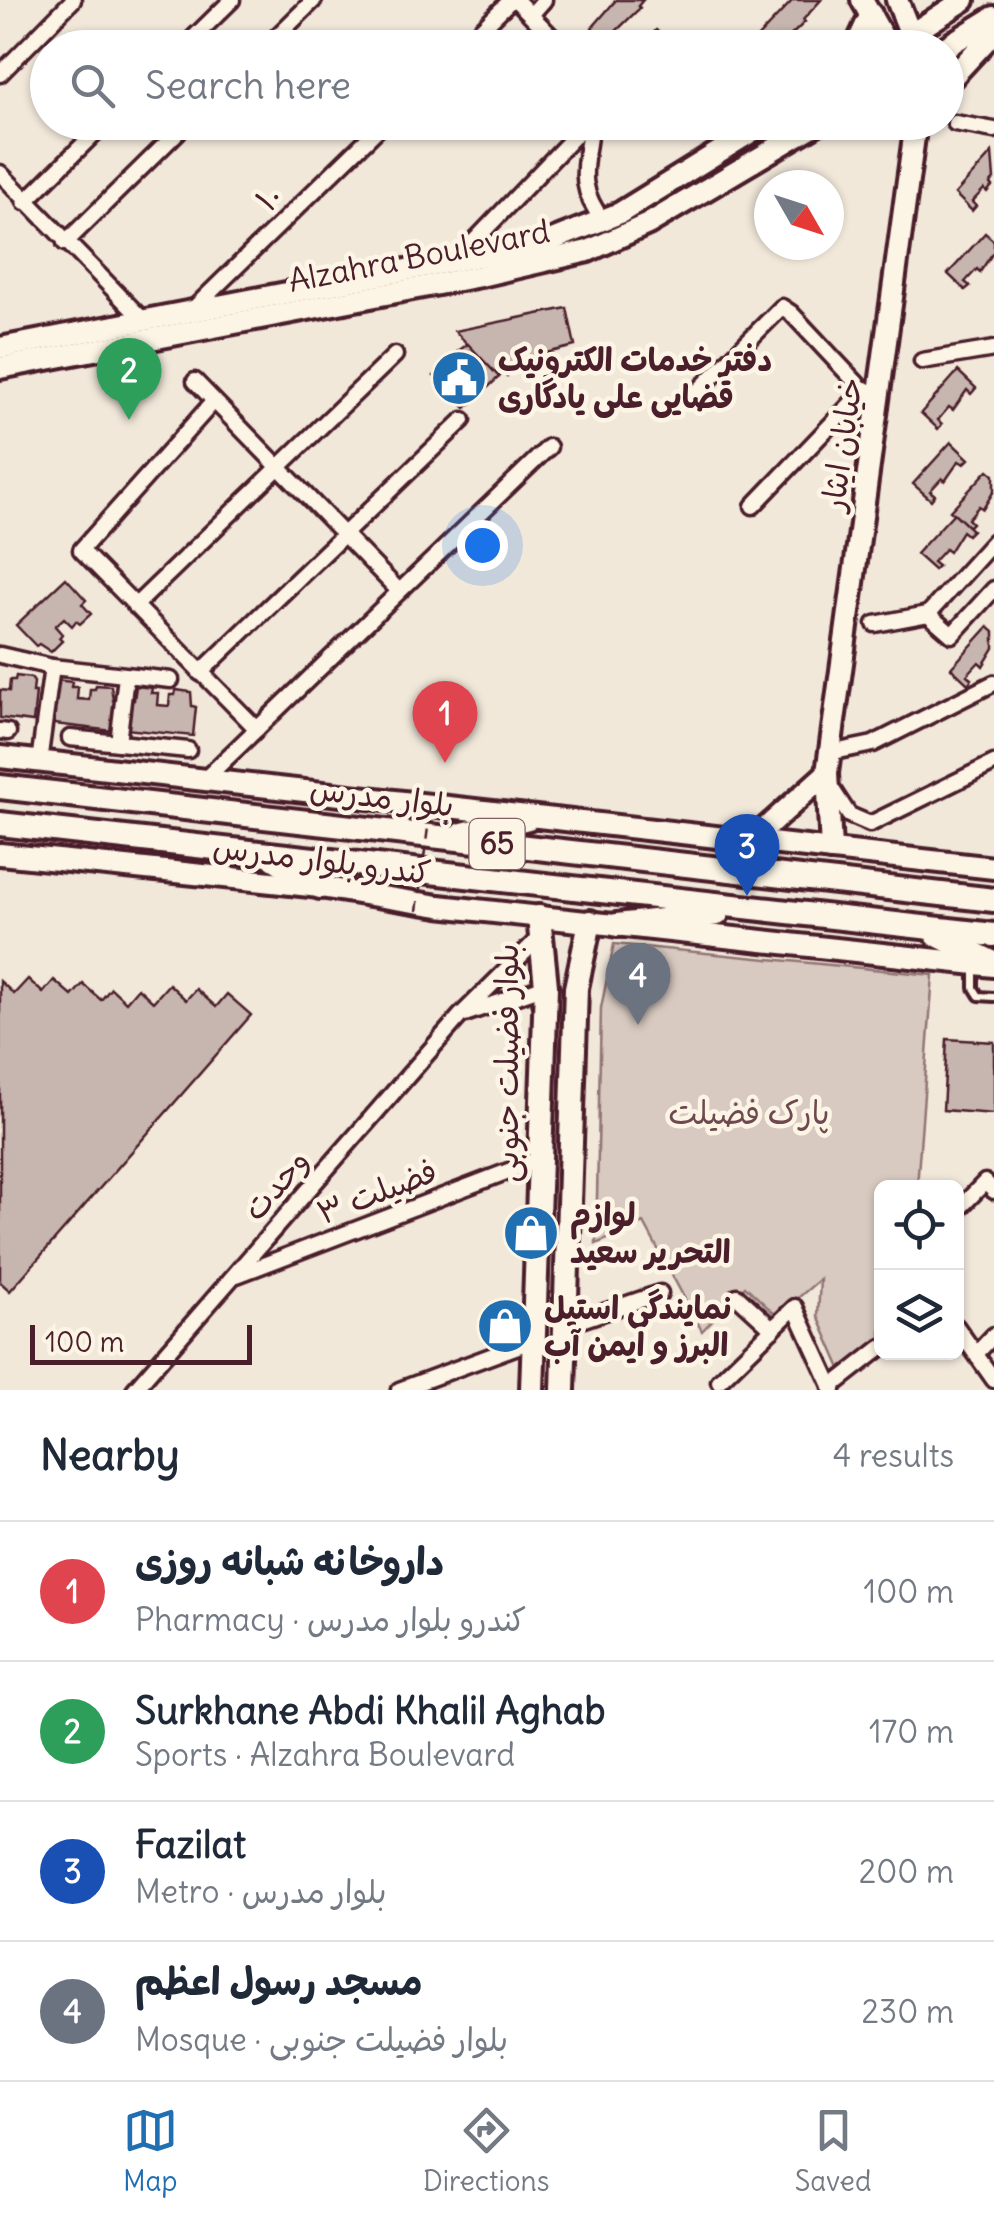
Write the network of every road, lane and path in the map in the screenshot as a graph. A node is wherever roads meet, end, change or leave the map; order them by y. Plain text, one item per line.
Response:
1 (73, 0) edge
2 (232, 0) edge
3 (314, 0) edge
4 (514, 0) edge
5 (544, 0) edge
6 (897, 0) edge
7 (964, 0) edge
8 (866, 7) edge
9 (531, 15) junction
10 (994, 17) edge
11 (43, 30) edge
12 (201, 30) edge
13 (283, 30) edge
14 (482, 30) edge
15 (545, 30) edge
16 (879, 30) edge
17 (907, 30) edge
18 (924, 30) edge
19 (994, 32) edge
20 (964, 36) edge
21 (30, 44) edge
22 (964, 64) edge
23 (0, 74) edge
24 (964, 125) edge
25 (994, 130) edge
26 (88, 140) edge
27 (170, 140) edge
28 (367, 140) edge
29 (573, 140) edge
30 (588, 140) edge
31 (738, 140) edge
32 (790, 140) edge
33 (910, 140) edge
34 (0, 174) edge
35 (25, 202) junction
36 (604, 222) junction
37 (66, 243) junction
38 (456, 261) junction
39 (190, 312) junction
40 (144, 321) junction
41 (0, 348) edge
42 (993, 349) edge
43 (395, 355) dead end
44 (922, 361) dead end
45 (0, 368) edge
46 (195, 381) dead end
47 (864, 389) junction
48 (690, 400) dead end
49 (214, 401) junction
50 (878, 407) junction
51 (462, 420) dead end
52 (549, 447) dead end
53 (279, 468) junction
54 (753, 506) dead end
55 (344, 535) junction
56 (994, 541) edge
57 (994, 589) edge
58 (399, 591) junction
59 (135, 606) junction
60 (928, 614) junction
61 (875, 624) dead end
62 (0, 656) edge
63 (52, 667) junction
64 (200, 673) junction
65 (126, 676) junction
66 (171, 680) dead end
67 (994, 684) edge
68 (257, 729) junction
69 (70, 738) dead end
70 (118, 742) junction
71 (188, 750) dead end
72 (0, 757) edge
73 (39, 762) junction
74 (994, 763) edge
75 (828, 769) junction
76 (204, 780) junction
77 (0, 787) edge
78 (30, 790) junction
79 (528, 818) junction
80 (429, 820) dead end
81 (0, 824) edge
82 (870, 824) junction
83 (25, 827) junction
84 (446, 838) junction
85 (749, 844) junction
86 (831, 850) junction
87 (0, 854) edge
88 (268, 854) junction
89 (881, 856) junction
90 (994, 868) edge
91 (320, 887) junction
92 (994, 900) edge
93 (760, 909) junction
94 (417, 911) dead end
95 (590, 922) junction
96 (616, 925) junction
97 (540, 927) junction
98 (920, 927) junction
99 (994, 935) edge
100 (987, 964) edge
101 (546, 986) junction
102 (576, 988) junction
103 (994, 997) edge
104 (460, 1016) junction
105 (540, 1159) junction
106 (994, 1191) edge
107 (964, 1204) edge
108 (538, 1228) junction
109 (569, 1230) junction
110 (234, 1276) junction
111 (660, 1293) dead end
112 (737, 1296) dead end
113 (566, 1325) junction
114 (773, 1329) junction
115 (994, 1335) edge
116 (964, 1337) edge
117 (534, 1340) junction
118 (874, 1354) edge
119 (976, 1354) junction
120 (994, 1380) edge
121 (719, 1381) dead end
122 (832, 1388) edge
123 (134, 1390) edge
124 (399, 1390) edge
125 (532, 1390) edge
126 (564, 1390) edge

1 - 11 street
2 - 12 street
3 - 13 street
4 - 9 street
4 - 14 street
5 - 9 street
6 - 17 main road
7 - 18 main road
8 - 16 main road
9 - 15 street
10 - 20 main road
19 - 22 main road
21 - 23 street
24 - 25 street
26 - 35 street
27 - 37 street
28 - 39 street, ۱۰
29 - 38 street
30 - 36 street
31 - 36 main road, Alzahra Boulevard
32 - 45 main road, Alzahra Boulevard
33 - 50 main road, خیابان ایثار
34 - 35 street
35 - 37 street
36 - 38 main road, Alzahra Boulevard
37 - 40 street
38 - 39 main road, Alzahra Boulevard
39 - 40 main road, Alzahra Boulevard
40 - 41 main road, Alzahra Boulevard
42 - 44 street
43 - 53 street
46 - 49 street
47 - 48 street
47 - 50 street
47 - 54 street
49 - 53 street
49 - 59 street
50 - 75 main road, خیابان ایثار
51 - 55 street
52 - 58 street
53 - 55 street
53 - 59 street
55 - 58 street
55 - 64 street
56 - 60 street
57 - 60 street
58 - 68 street
59 - 64 street
60 - 61 street
62 - 63 street
63 - 65 street
63 - 73 street
64 - 68 street
65 - 66 street
65 - 70 street
67 - 75 street
68 - 76 street
69 - 70 street
70 - 71 street
72 - 73 main road, کندرو بلوار مدرس
73 - 76 main road, کندرو بلوار مدرس
74 - 82 street
75 - 82 street
75 - 85 main road
75 - 86 main road, خیابان ایثار
76 - 79 main road, کندرو بلوار مدرس
77 - 78 main road, بلوار مدرس / 65
78 - 83 main road
78 - 84 main road, بلوار مدرس / 65
79 - 84 main road
79 - 85 main road, کندرو بلوار مدرس
80 - 94 path, bridge
81 - 83 main road, 65
82 - 89 street
83 - 88 main road, 65
84 - 92 main road, بلوار مدرس / 65
85 - 86 main road, کندرو بلوار مدرس
86 - 89 main road, کندرو بلوار مدرس
87 - 91 main road, کندرو بلوار مدرس
88 - 91 main road
88 - 93 main road, 65
89 - 90 main road, کندرو بلوار مدرس
91 - 97 main road, کندرو بلوار مدرس
93 - 96 main road
93 - 98 main road, 65
95 - 96 main road, کندرو بلوار مدرس
95 - 97 main road, کندرو بلوار مدرس
95 - 102 main road, بلوار فضیلت جنوبی
96 - 100 main road, کندرو بلوار مدرس
97 - 101 main road, بلوار فضیلت جنوبی
97 - 104 street, وحدت
98 - 99 main road, 65
98 - 100 main road
100 - 103 lane
101 - 102 main road
101 - 104 street
101 - 105 main road, بلوار فضیلت جنوبی
102 - 109 main road, بلوار فضیلت جنوبی
104 - 110 street, وحدت
105 - 108 main road, بلوار فضیلت جنوبی
105 - 110 street, فضیلت ۳
106 - 107 street
108 - 109 main road
108 - 117 main road, بلوار فضیلت جنوبی
109 - 113 main road, بلوار فضیلت جنوبی
110 - 123 street, وحدت
111 - 113 street
112 - 114 street
113 - 126 main road, بلوار فضیلت جنوبی
114 - 121 street
114 - 122 street
115 - 119 street
116 - 119 street
117 - 124 street
117 - 125 main road, بلوار فضیلت جنوبی
118 - 122 street
119 - 120 street

